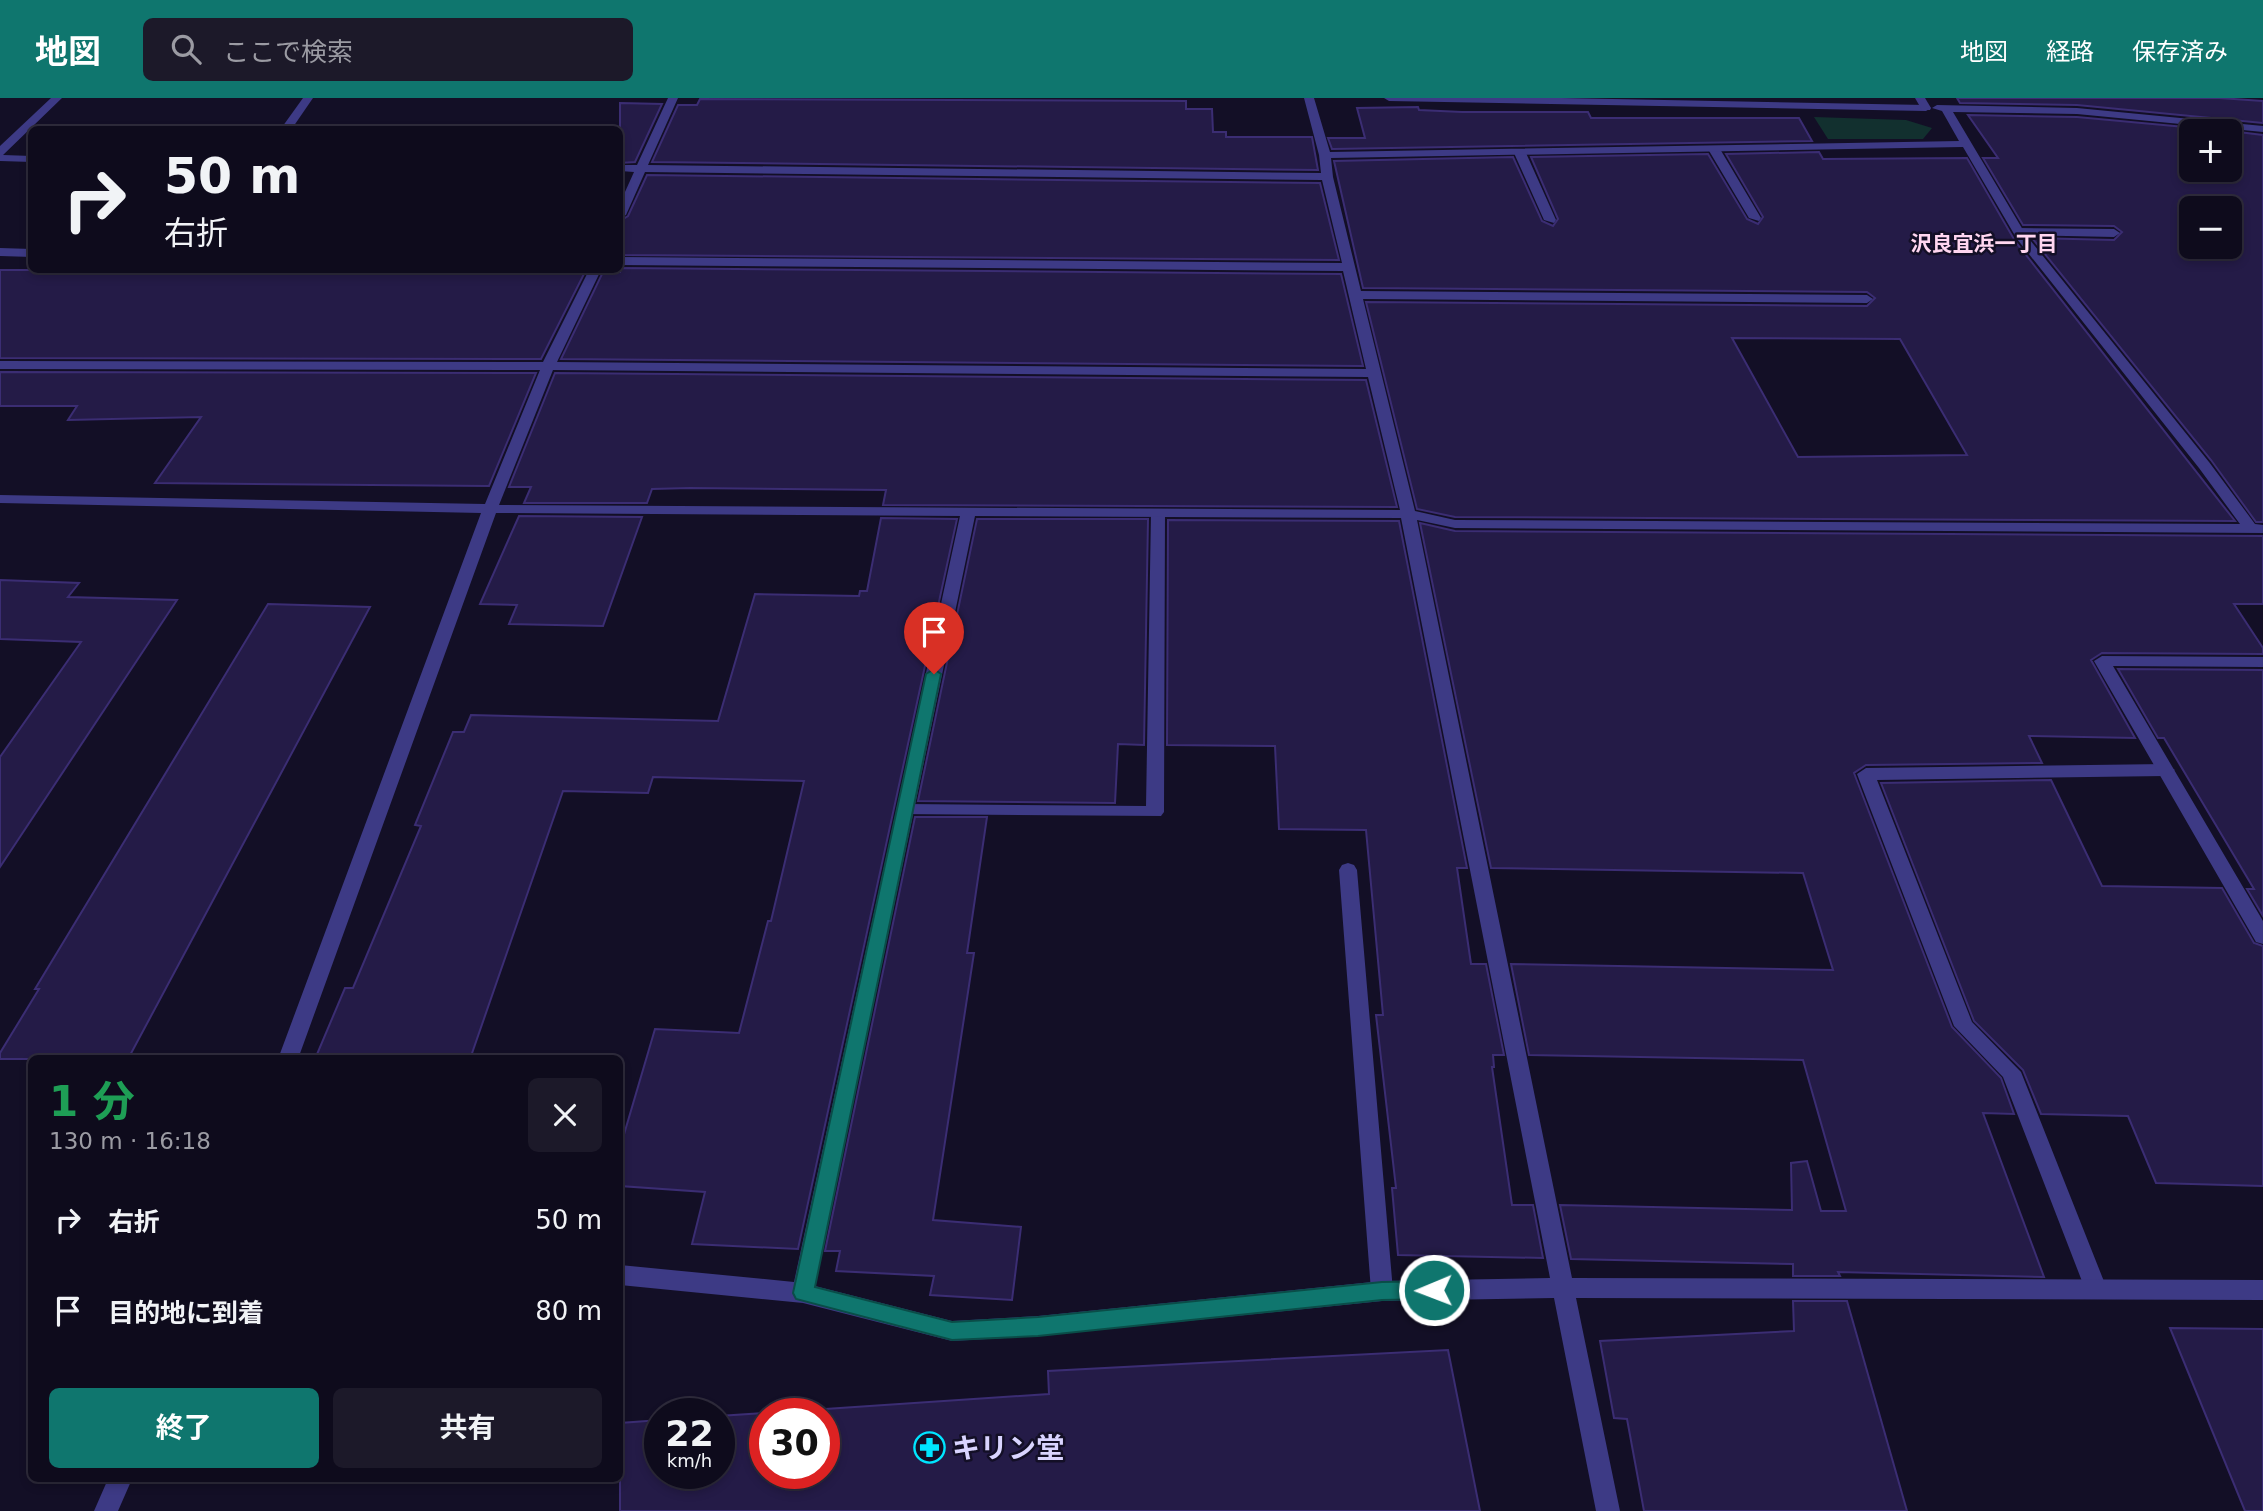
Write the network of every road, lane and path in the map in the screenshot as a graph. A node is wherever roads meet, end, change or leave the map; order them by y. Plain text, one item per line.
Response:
1 (57, 98) edge
2 (308, 98) edge
3 (673, 98) edge
4 (1309, 98) edge
5 (1389, 98) edge
6 (1923, 103) edge
7 (1945, 108) junction
8 (288, 126) edge
9 (2263, 129) edge
10 (1966, 144) junction
11 (1714, 149) junction
12 (0, 152) edge
13 (1520, 153) junction
14 (1325, 155) junction
15 (0, 158) edge
16 (28, 159) edge
17 (623, 168) edge
18 (641, 168) junction
19 (1327, 177) junction
20 (623, 208) edge
21 (1755, 218) dead end
22 (1550, 220) dead end
23 (2020, 232) junction
24 (2114, 233) dead end
25 (0, 252) edge
26 (28, 253) edge
27 (623, 261) edge
28 (1349, 267) junction
29 (594, 273) edge
30 (1355, 295) junction
31 (1867, 299) dead end
32 (0, 365) edge
33 (548, 366) junction
34 (1374, 373) junction
35 (0, 499) edge
36 (490, 509) junction
37 (968, 512) junction
38 (1158, 513) junction
39 (1408, 514) junction
40 (2257, 528) edge
41 (2263, 663) edge
42 (2166, 770) junction
43 (905, 810) junction
44 (1348, 870) dead end
45 (2263, 937) edge
46 (289, 1055) edge
47 (623, 1275) edge
48 (1564, 1288) junction
49 (2096, 1289) junction
50 (2263, 1290) edge
51 (1382, 1291) junction
52 (803, 1293) junction
53 (119, 1482) edge
54 (106, 1511) edge
55 (1608, 1511) edge

1 - 12 street
2 - 8 street
3 - 18 street
4 - 14 street
5 - 6 street
6 - 7 street
7 - 9 street
7 - 10 street
10 - 11 street
10 - 23 street
11 - 13 street
11 - 21 street
13 - 14 street
13 - 22 street
14 - 19 street
15 - 16 street
17 - 18 street
18 - 19 street
18 - 20 street
19 - 28 street
23 - 24 street
23 - 40 street
25 - 26 street
27 - 28 street
28 - 30 street
29 - 33 street
30 - 31 street
30 - 34 street
32 - 33 street
33 - 34 street
33 - 36 street
34 - 39 street
35 - 36 street
36 - 37 street
36 - 46 street
37 - 38 street
37 - 43 street
38 - 39 street
38 - 43 street
39 - 40 street
39 - 48 street
41 - 42 street
42 - 45 street
42 - 49 street
43 - 52 street
44 - 51 street
47 - 52 street
48 - 49 street
48 - 51 street
48 - 55 street
49 - 50 street
51 - 52 street
53 - 54 street

